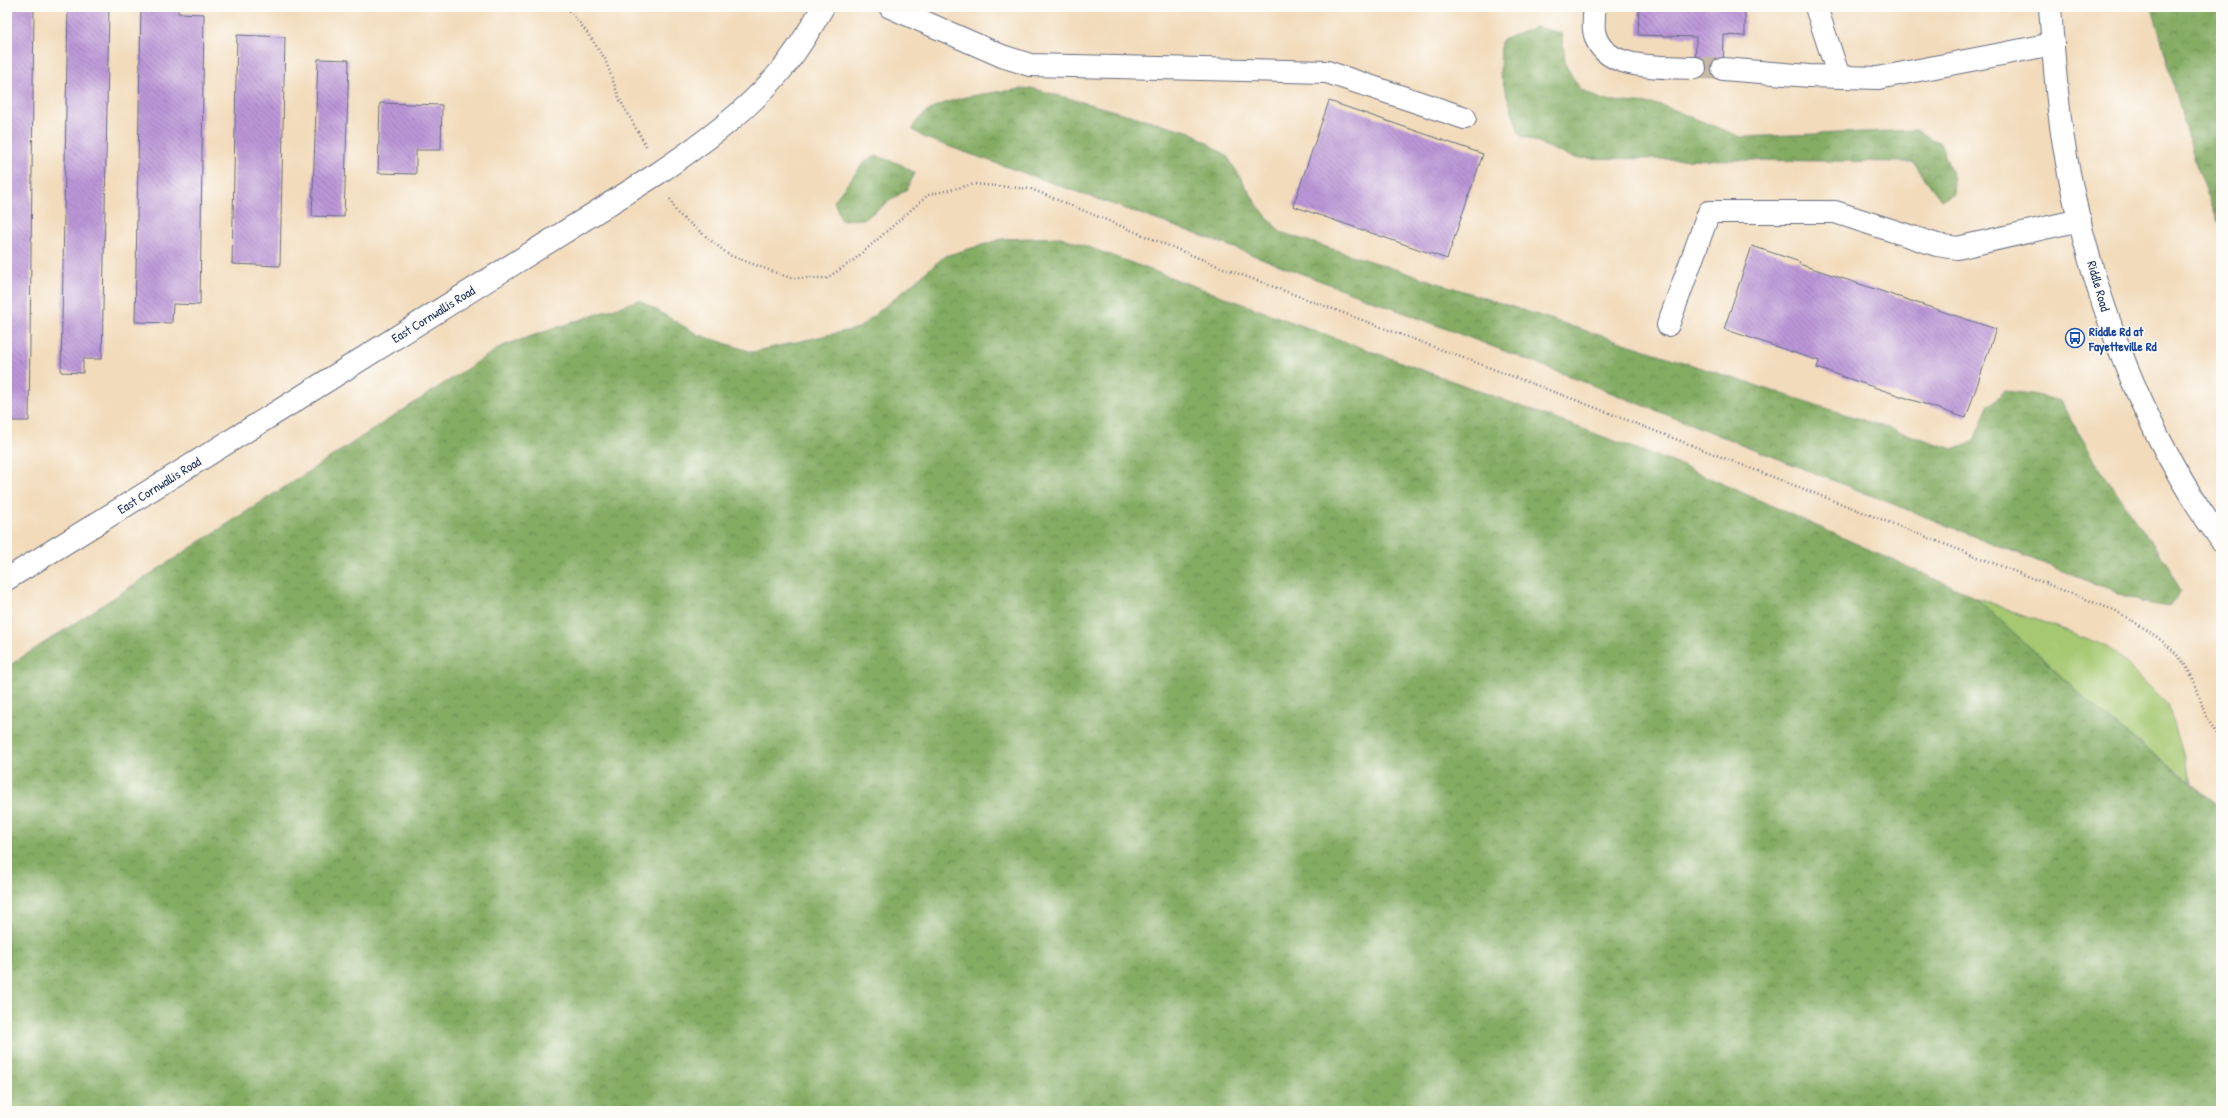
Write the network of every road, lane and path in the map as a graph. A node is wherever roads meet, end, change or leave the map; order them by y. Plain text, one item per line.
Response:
1 (566, 7) edge
2 (823, 7) edge
3 (890, 7) edge
4 (1594, 7) edge
5 (1816, 7) edge
6 (2050, 7) edge
7 (2053, 44) junction
8 (1695, 68) tunnel mouth
9 (1723, 69) tunnel mouth
10 (1839, 77) junction
11 (1465, 118) dead end
12 (642, 137) dead end
13 (677, 213) dead end
14 (2080, 220) junction
15 (1668, 325) dead end
16 (2221, 540) edge
17 (7, 579) edge
18 (2221, 740) edge

1 - 12 path
2 - 17 street, East Cornwallis Road
3 - 11 street
4 - 8 street
5 - 10 street
6 - 7 street, Riddle Road
7 - 10 street
7 - 14 street, Riddle Road
9 - 10 street
13 - 18 path
14 - 15 street
14 - 16 street, Riddle Road

